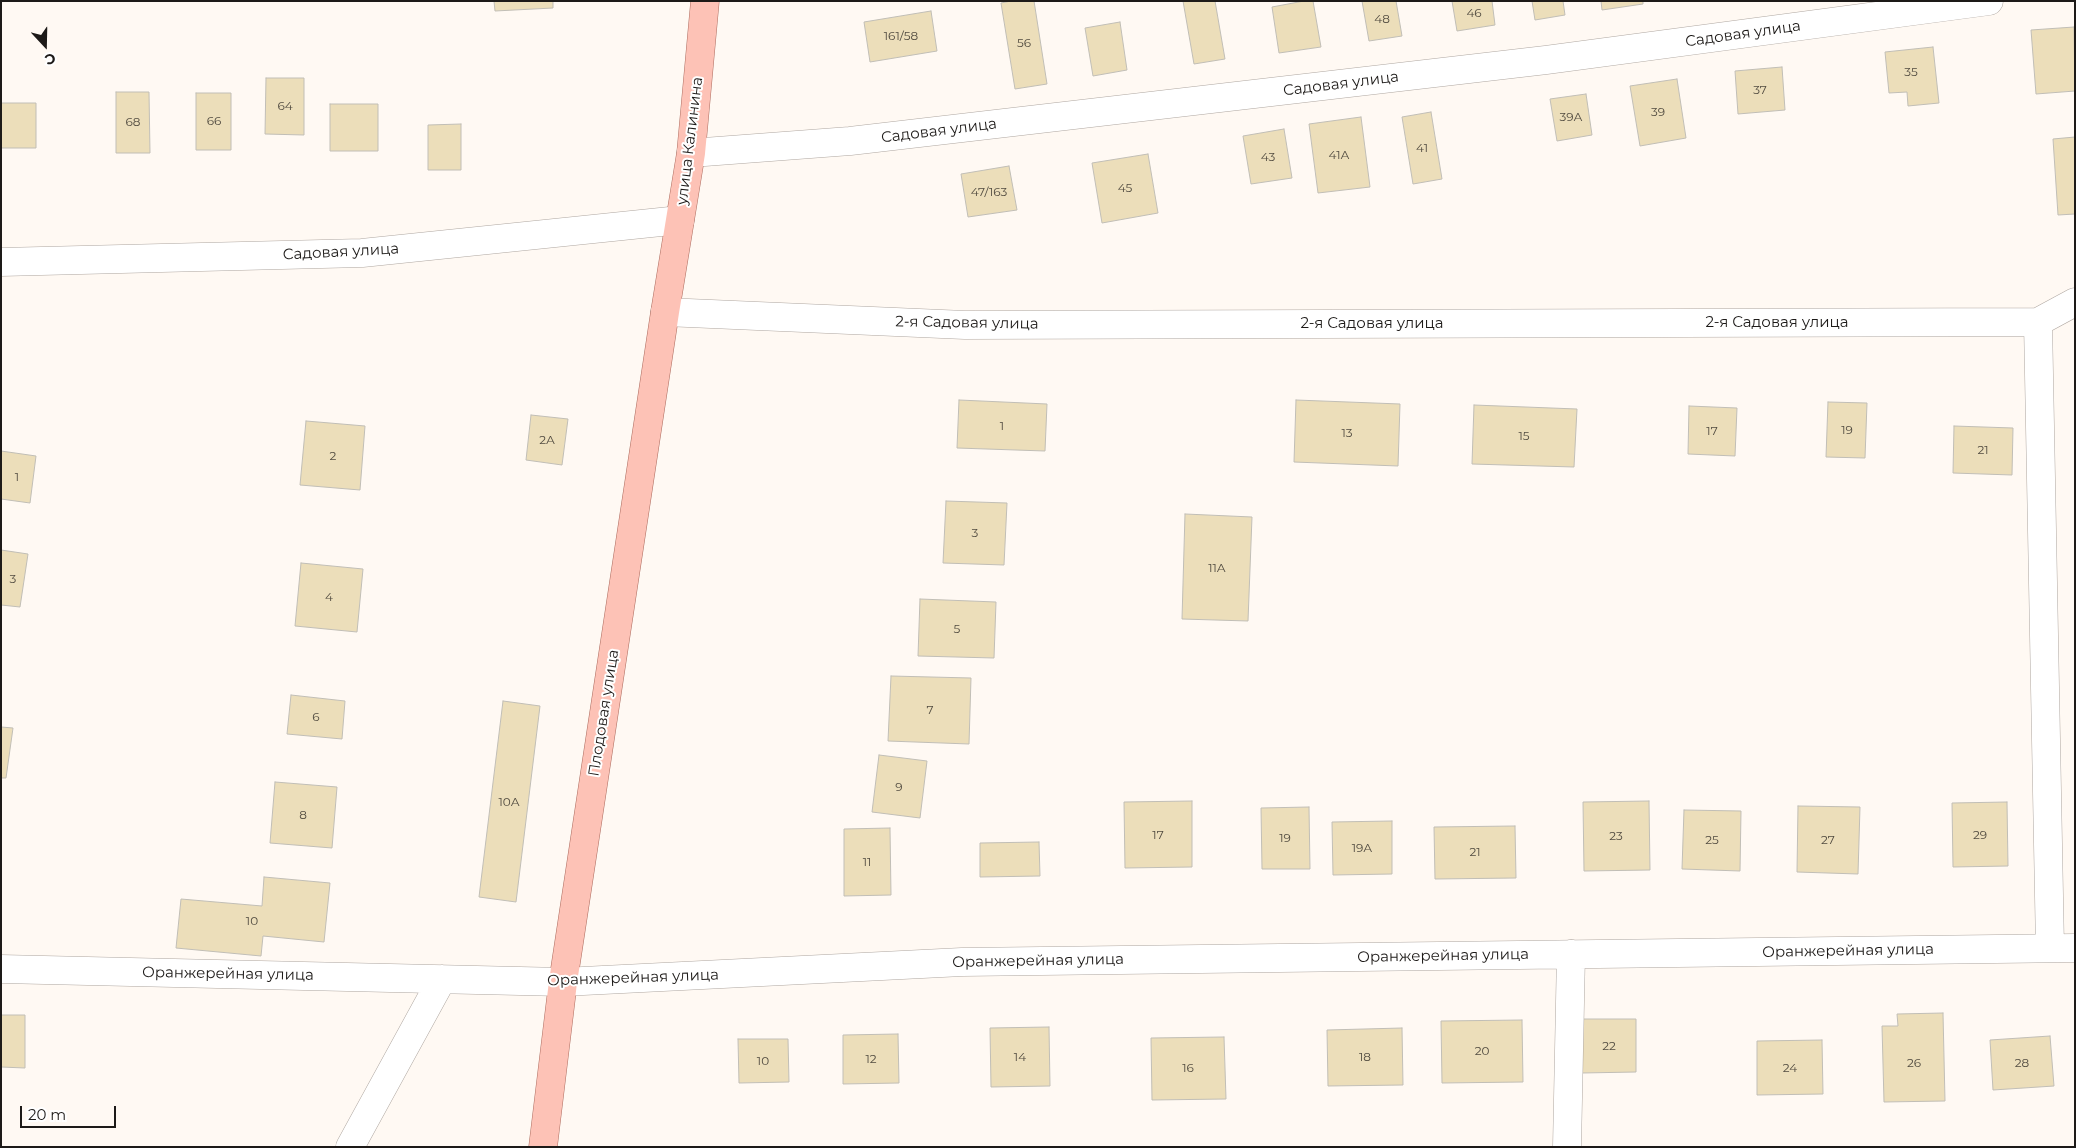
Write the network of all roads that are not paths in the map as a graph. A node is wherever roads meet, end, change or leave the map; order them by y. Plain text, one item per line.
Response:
1 (705, 1) edge
2 (1989, 1) edge
3 (691, 153) junction
4 (680, 220) junction
5 (1, 262) edge
6 (670, 280) joint
7 (2075, 302) edge
8 (665, 312) junction
9 (2038, 322) junction
10 (2063, 948) edge
11 (1571, 954) junction
12 (1, 969) edge
13 (442, 979) junction
14 (563, 982) junction
15 (350, 1147) edge
16 (543, 1147) edge
17 (1567, 1147) edge

1 - 3 main road, улица Калинина
2 - 3 street, Садовая улица
3 - 4 main road, улица Калинина
4 - 5 street, Садовая улица
4 - 6 main road, улица Калинина
6 - 8 main road, Плодовая улица
7 - 9 street, 2-я Садовая улица
8 - 9 street, 2-я Садовая улица
8 - 14 main road, Плодовая улица
9 - 10 street
10 - 11 street, Оранжерейная улица
11 - 14 street, Оранжерейная улица
11 - 17 street
12 - 13 street, Оранжерейная улица
13 - 14 street, Оранжерейная улица
13 - 15 street
14 - 16 main road, Плодовая улица

